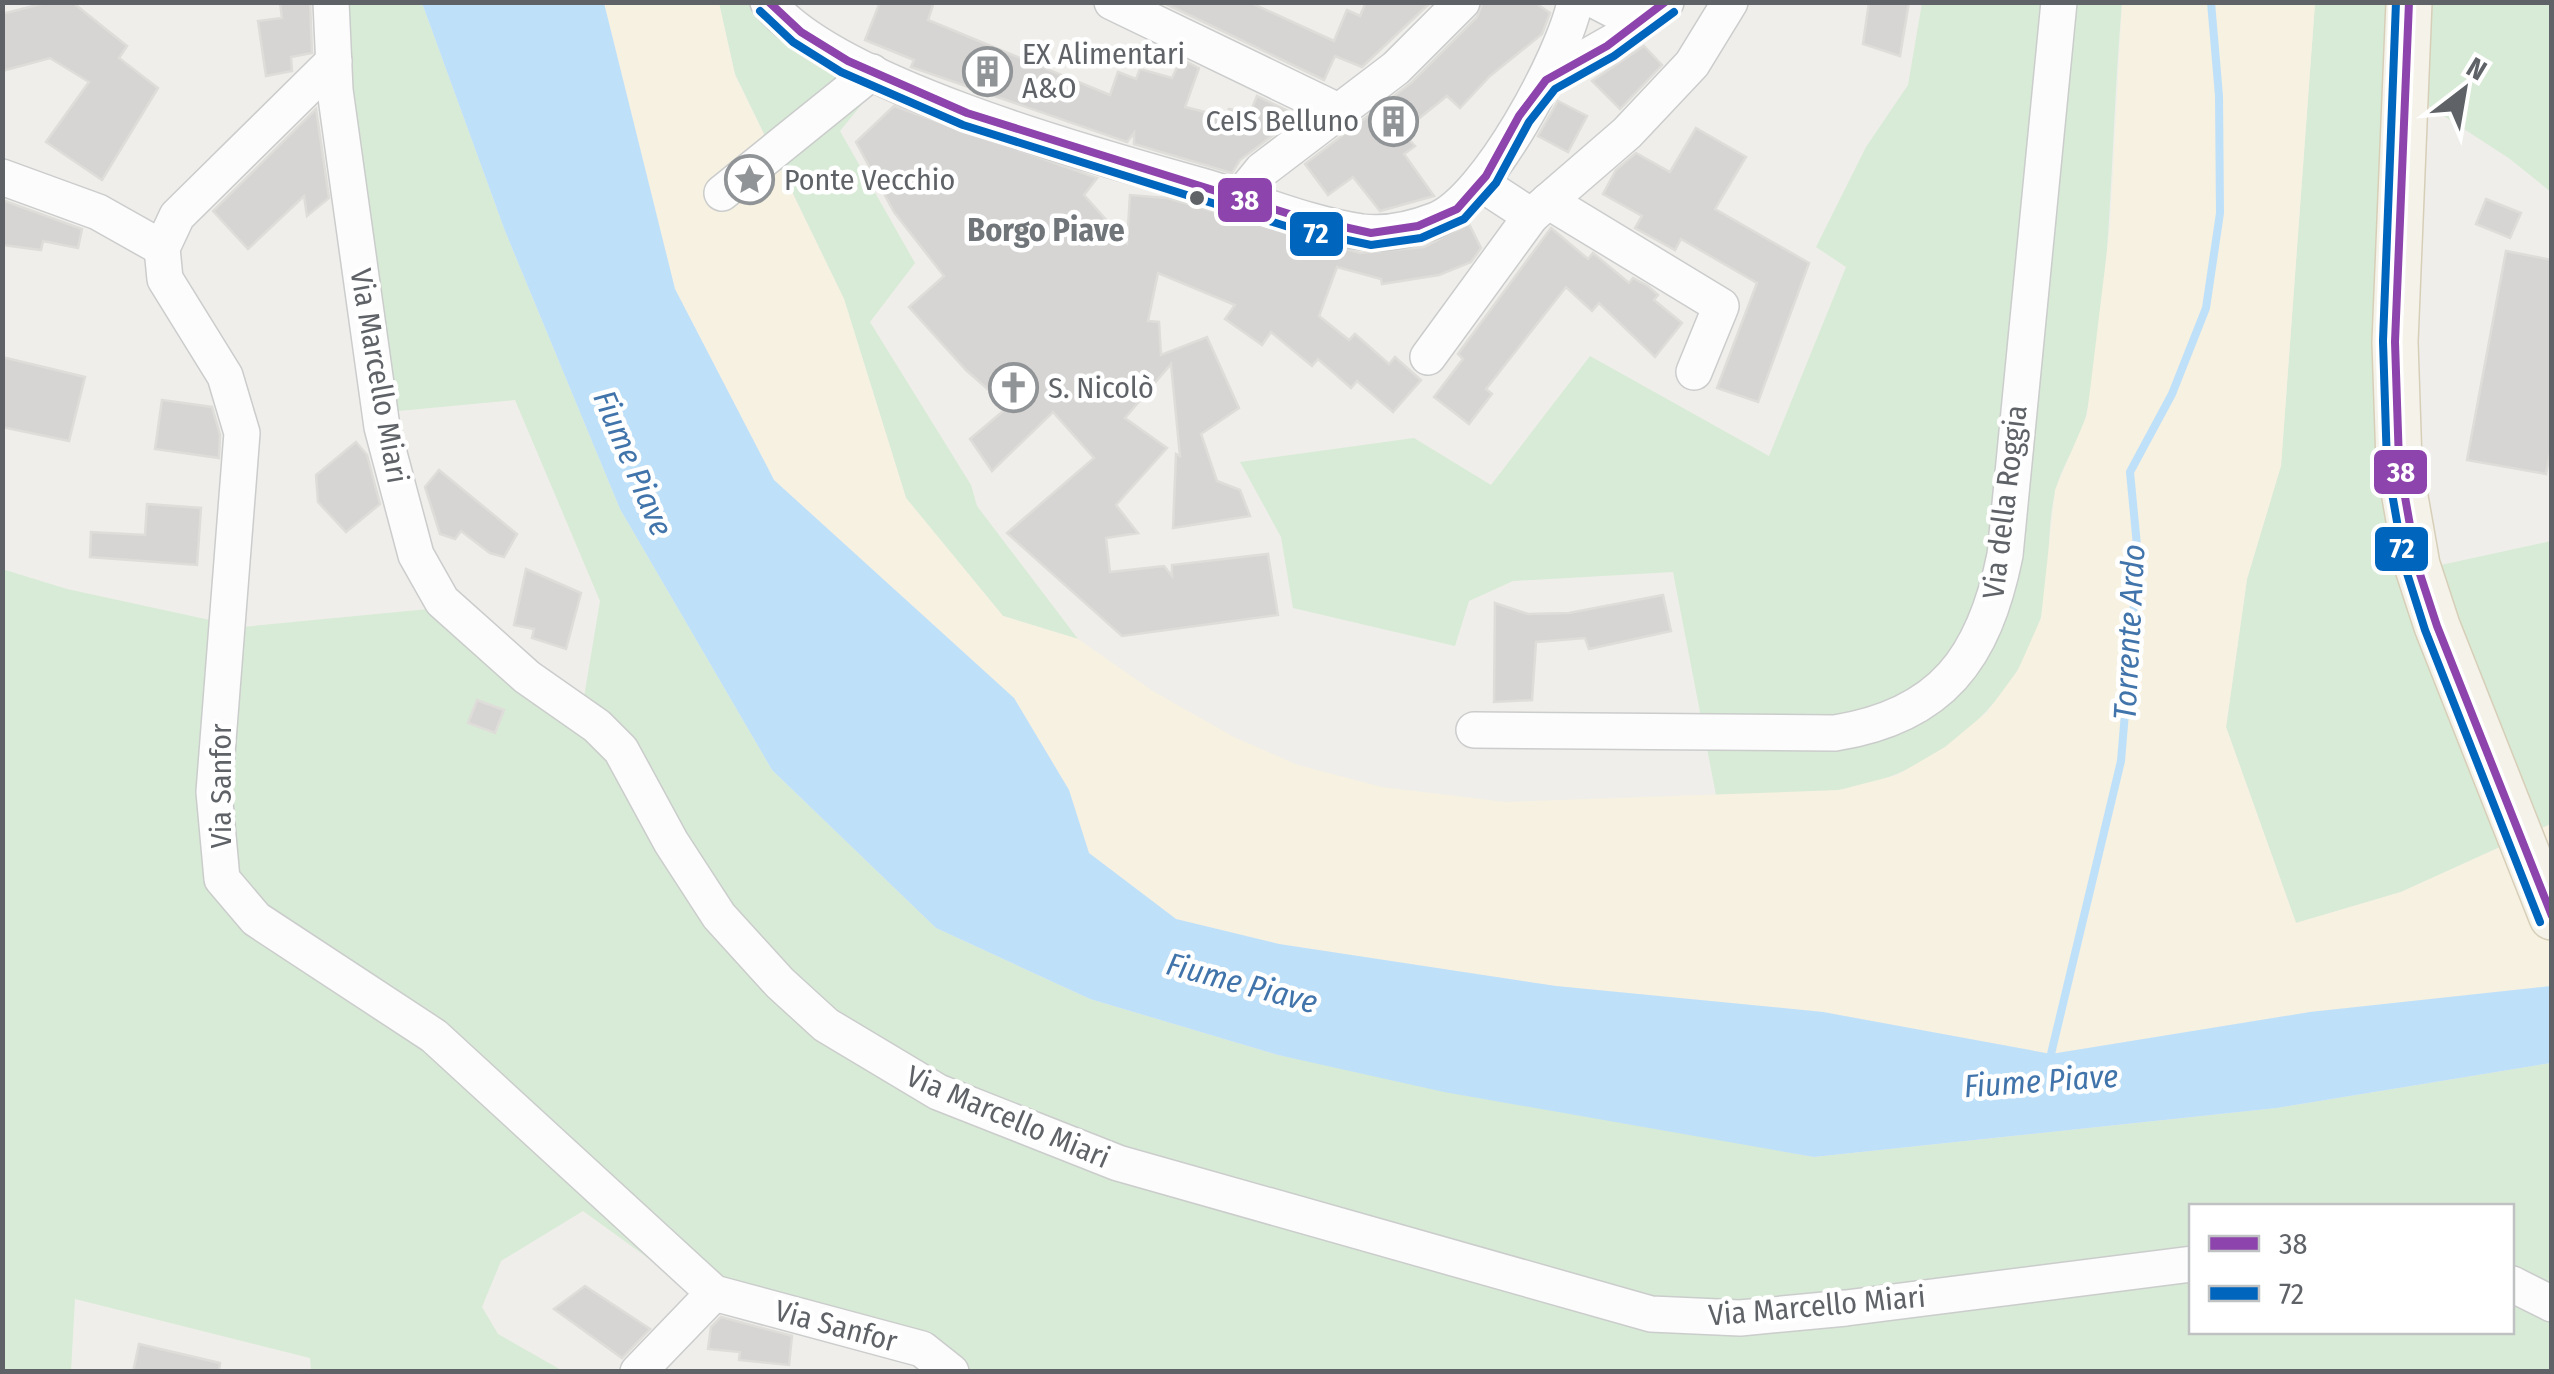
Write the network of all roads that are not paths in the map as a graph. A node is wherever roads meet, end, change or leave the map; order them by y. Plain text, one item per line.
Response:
1 (331, 2) edge
2 (768, 2) edge
3 (1112, 2) edge
4 (1462, 2) edge
5 (1575, 2) edge
6 (1598, 2) edge
7 (1730, 2) edge
8 (2059, 2) edge
9 (2410, 2) edge
10 (1655, 10) edge
11 (334, 61) junction
12 (872, 72) junction
13 (1546, 80) junction
14 (1340, 112) junction
15 (2, 177) edge
16 (1482, 184) junction
17 (722, 193) dead end
18 (1240, 197) junction
19 (1540, 208) junction
20 (162, 248) junction
21 (1428, 357) dead end
22 (1694, 372) dead end
23 (1474, 730) dead end
24 (2552, 917) edge
25 (2189, 1264) edge
26 (2514, 1283) edge
27 (2514, 1284) edge
28 (2552, 1287) edge
29 (714, 1293) junction
30 (2552, 1304) edge
31 (638, 1372) edge
32 (951, 1372) edge

1 - 11 street, Via Marcello Miari
2 - 12 street
3 - 14 street
4 - 14 street
5 - 13 street
6 - 10 street
7 - 19 street
8 - 23 street, Via della Roggia
9 - 24 main road
10 - 13 street
11 - 20 street
11 - 25 street, Via Marcello Miari
12 - 17 street
12 - 18 street
13 - 16 street
14 - 18 street
15 - 20 street
16 - 18 street
16 - 19 street
19 - 21 street
19 - 22 street
20 - 29 street, Via Sanfor
26 - 28 street
27 - 30 street
29 - 31 street
29 - 32 street, Via Sanfor

